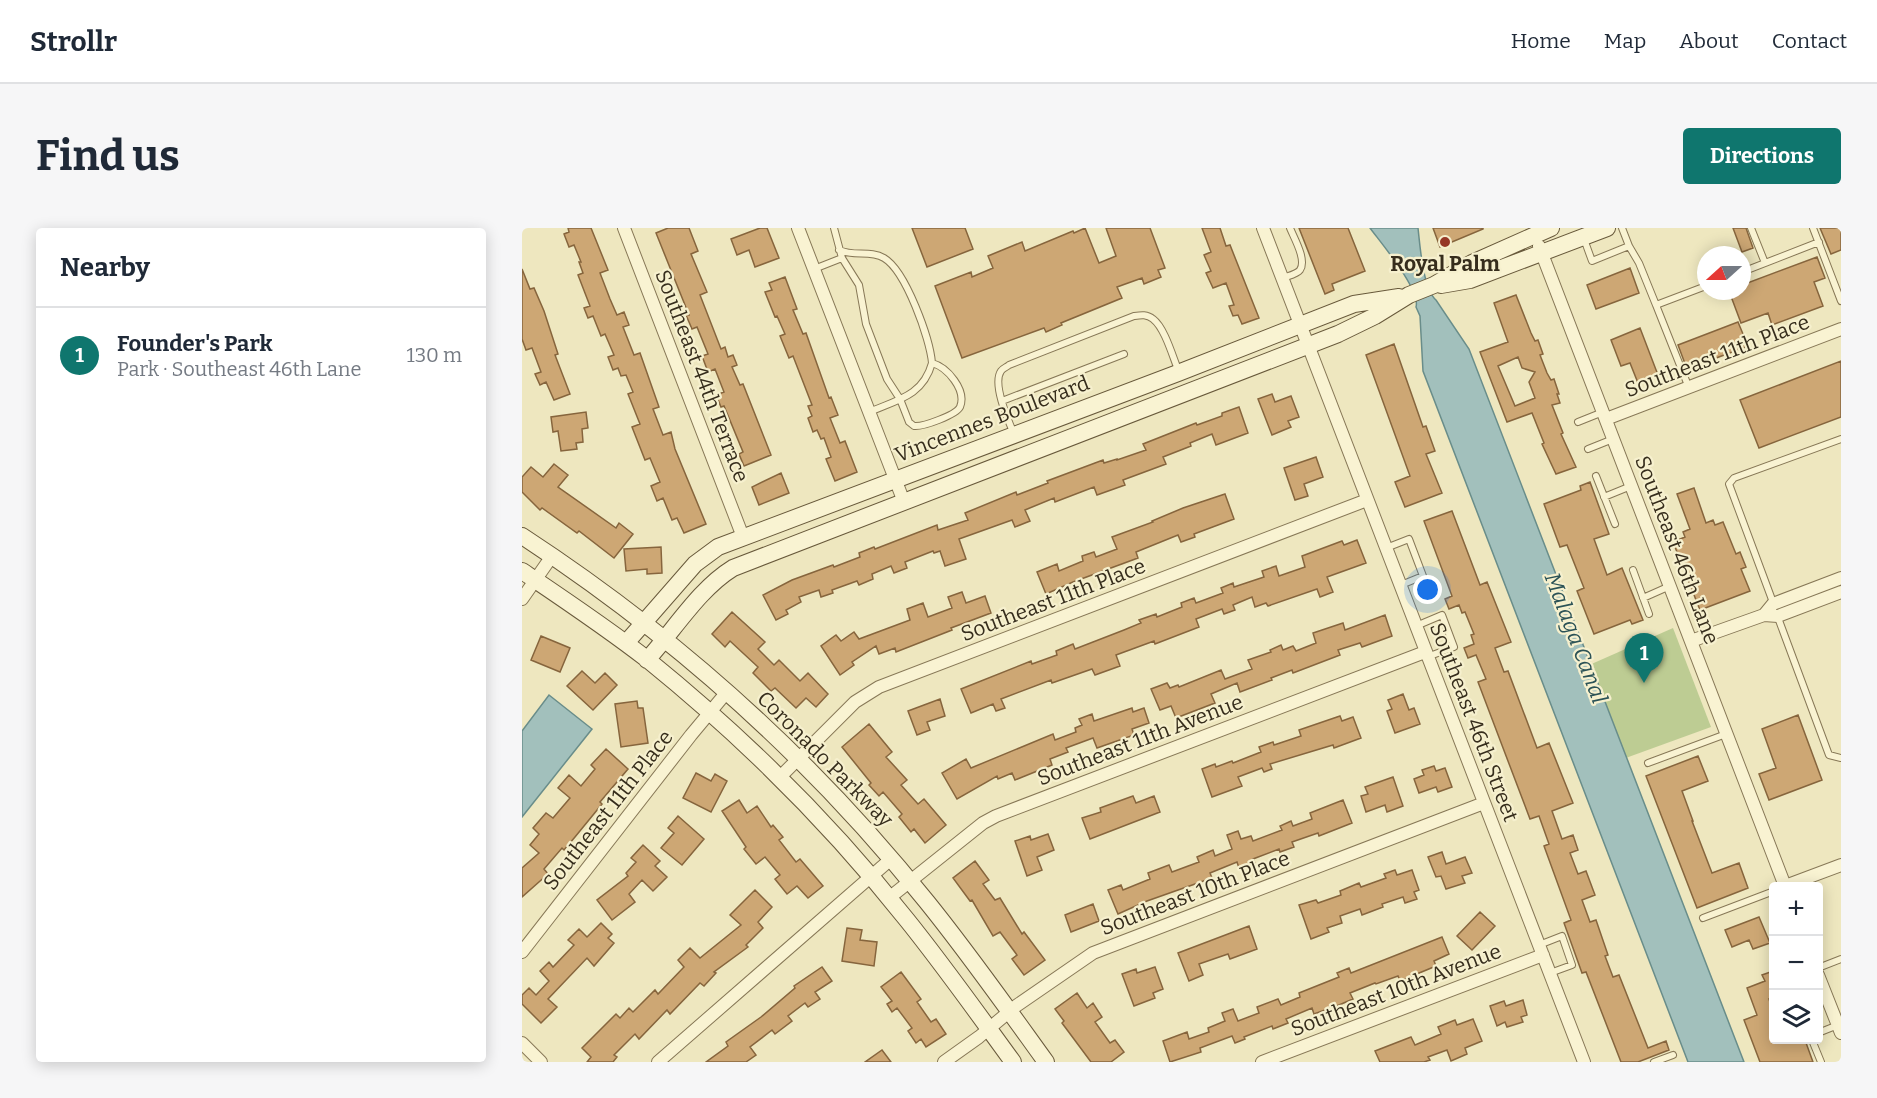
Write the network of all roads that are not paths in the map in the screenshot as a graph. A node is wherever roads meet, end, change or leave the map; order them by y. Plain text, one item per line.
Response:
1 (624, 228) edge
2 (798, 228) edge
3 (834, 228) edge
4 (1263, 228) edge
5 (1290, 228) edge
6 (1551, 228) edge
7 (1607, 228) edge
8 (1622, 228) edge
9 (1751, 228) edge
10 (1813, 228) edge
11 (1534, 232) edge
12 (1583, 237) junction
13 (1819, 242) junction
14 (1629, 246) junction
15 (839, 250) junction
16 (1542, 253) junction
17 (843, 258) junction
18 (1765, 263) junction
19 (1751, 268) edge
20 (814, 269) junction
21 (1283, 278) junction
22 (1434, 285) junction
23 (1697, 289) edge
24 (1409, 295) junction
25 (1841, 301) edge
26 (1656, 305) junction
27 (1300, 324) junction
28 (1841, 329) edge
29 (1307, 345) junction
30 (1124, 354) dead end
31 (932, 363) junction
32 (1179, 373) junction
33 (1689, 388) junction
34 (900, 399) junction
35 (1002, 401) junction
36 (869, 411) junction
37 (1605, 415) junction
38 (1578, 422) dead end
39 (1014, 434) junction
40 (1614, 439) junction
41 (1841, 439) edge
42 (1588, 449) dead end
43 (1596, 476) dead end
44 (895, 479) junction
45 (1631, 485) junction
46 (1604, 497) junction
47 (1367, 500) junction
48 (904, 502) junction
49 (1615, 524) dead end
50 (522, 536) edge
51 (742, 537) junction
52 (1386, 548) junction
53 (552, 556) junction
54 (1633, 570) dead end
55 (529, 576) edge
56 (1837, 580) edge
57 (1401, 585) junction
58 (1670, 586) junction
59 (1839, 593) edge
60 (1643, 598) junction
61 (522, 599) edge
62 (1775, 610) junction
63 (1649, 615) dead end
64 (645, 623) junction
65 (1416, 626) junction
66 (666, 639) junction
67 (1691, 641) junction
68 (626, 643) junction
69 (1426, 654) junction
70 (647, 660) junction
71 (726, 693) junction
72 (710, 713) junction
73 (1726, 734) junction
74 (797, 758) junction
75 (1841, 758) edge
76 (1648, 764) dead end
77 (779, 778) junction
78 (1484, 803) junction
79 (891, 859) junction
80 (1841, 866) edge
81 (871, 878) junction
82 (910, 881) junction
83 (1783, 882) edge
84 (1796, 882) edge
85 (1769, 893) edge
86 (889, 898) junction
87 (1702, 918) dead end
88 (1541, 950) junction
89 (522, 952) edge
90 (1841, 959) edge
91 (1823, 966) edge
92 (1550, 973) junction
93 (1823, 988) edge
94 (1009, 1011) junction
95 (988, 1028) junction
96 (1839, 1029) edge
97 (1823, 1032) edge
98 (522, 1043) edge
99 (1814, 1044) edge
100 (1673, 1055) dead end
101 (541, 1062) edge
102 (658, 1062) edge
103 (944, 1062) edge
104 (1013, 1062) edge
105 (1046, 1062) edge
106 (1262, 1062) edge
107 (1584, 1062) edge
108 (1654, 1062) edge
109 (1821, 1062) edge

1 - 51 street, Southeast 44th Terrace
2 - 20 street
3 - 15 lane
4 - 21 street, Southeast 46th Street
5 - 21 lane
6 - 11 street, Vincennes Boulevard
7 - 12 street, Vincennes Boulevard
8 - 14 lane
9 - 18 lane
10 - 13 lane
11 - 16 street, Southeast 46th Lane
11 - 22 street, Vincennes Boulevard
12 - 14 lane
12 - 16 street, Vincennes Boulevard
13 - 18 lane
13 - 25 lane
14 - 26 lane
15 - 17 lane
15 - 31 lane
16 - 22 street, Vincennes Boulevard
16 - 37 street, Southeast 46th Lane
17 - 20 lane
17 - 34 lane
18 - 19 lane
20 - 36 street
21 - 27 street, Southeast 46th Street
22 - 24 street, Vincennes Boulevard
23 - 26 lane
24 - 27 street, Vincennes Boulevard
24 - 29 street, Vincennes Boulevard
26 - 33 lane
27 - 29 street, Southeast 46th Street
27 - 32 street, Vincennes Boulevard
28 - 33 street, Southeast 11th Place
29 - 47 street, Southeast 46th Street
29 - 48 street, Vincennes Boulevard
30 - 35 lane
31 - 34 lane
31 - 34 lane
32 - 35 lane
32 - 39 street, Vincennes Boulevard
33 - 37 street, Southeast 11th Place
34 - 36 lane
35 - 39 lane
36 - 44 street
37 - 38 lane
37 - 40 street, Southeast 46th Lane
39 - 44 street, Vincennes Boulevard
40 - 42 lane
40 - 45 street, Southeast 46th Lane
41 - 62 lane
43 - 46 lane
44 - 48 street
44 - 51 street, Vincennes Boulevard
45 - 46 lane
45 - 58 street, Southeast 46th Lane
46 - 49 lane
47 - 52 street, Southeast 46th Street
47 - 74 street, Southeast 11th Place
48 - 66 street, Vincennes Boulevard
50 - 53 street, Coronado Parkway
51 - 64 street, Vincennes Boulevard
52 - 57 street, Southeast 46th Street
52 - 57 lane
53 - 55 street
53 - 64 street, Coronado Parkway
54 - 60 lane
55 - 61 street
55 - 68 street
56 - 59 lane
56 - 62 street
57 - 65 street, Southeast 46th Street
58 - 60 lane
58 - 67 street, Southeast 46th Lane
59 - 62 street
60 - 63 lane
62 - 67 street
62 - 75 lane
64 - 66 street, Coronado Parkway
64 - 68 street, Vincennes Boulevard
65 - 69 street, Southeast 46th Street
65 - 69 lane
66 - 70 street, Vincennes Boulevard
66 - 71 street, Coronado Parkway
67 - 73 street, Southeast 46th Lane
68 - 70 street
69 - 78 street, Southeast 46th Street
69 - 82 street, Southeast 11th Avenue
70 - 72 street
71 - 72 street, Southeast 11th Place
71 - 74 street, Coronado Parkway
72 - 77 street
72 - 89 street, Southeast 11th Place
73 - 76 lane
73 - 83 street, Southeast 46th Lane
74 - 77 street, Southeast 11th Place
74 - 79 street, Coronado Parkway
77 - 81 street
78 - 88 street, Southeast 46th Street
78 - 94 street, Southeast 10th Place
79 - 81 street
79 - 82 street, Coronado Parkway
80 - 84 street
81 - 86 street
81 - 102 street
82 - 86 street, Southeast 11th Avenue
82 - 94 street, Coronado Parkway
85 - 87 lane
86 - 95 street
88 - 92 street, Southeast 46th Street
88 - 92 lane
88 - 106 street, Southeast 10th Avenue
90 - 91 lane
92 - 107 street, Southeast 46th Street
93 - 96 street
94 - 95 street, Southeast 10th Place
94 - 105 street, Coronado Parkway
95 - 103 street, Southeast 10th Place
95 - 104 street
96 - 97 lane
98 - 101 street
99 - 109 lane
100 - 108 lane

